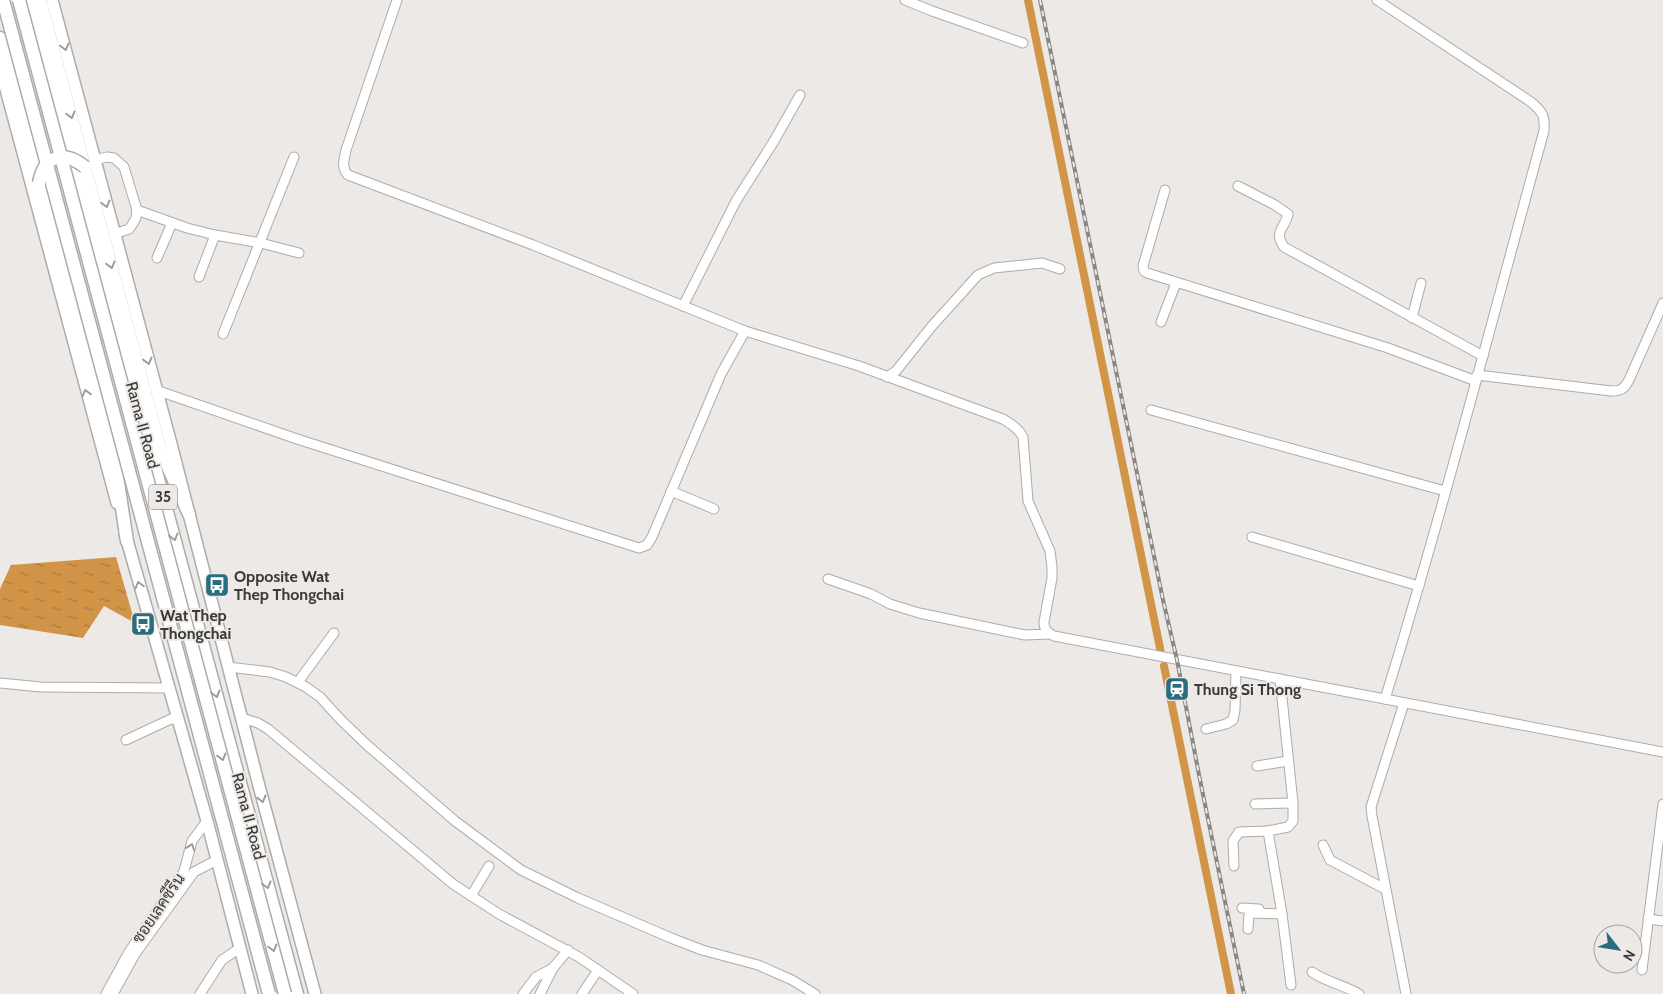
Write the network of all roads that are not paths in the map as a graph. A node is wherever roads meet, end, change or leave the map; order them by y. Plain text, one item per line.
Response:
1 (4, 0) edge
2 (19, 0) edge
3 (29, 0) edge
4 (40, 0) edge
5 (52, 0) edge
6 (397, 0) edge
7 (905, 0) edge
8 (1377, 0) edge
9 (0, 38) edge
10 (1023, 42) dead end
11 (0, 67) edge
12 (800, 95) dead end
13 (294, 157) dead end
14 (90, 164) junction
15 (39, 183) junction
16 (1238, 186) dead end
17 (1165, 190) dead end
18 (137, 210) junction
19 (172, 223) junction
20 (114, 234) junction
21 (214, 235) junction
22 (260, 243) junction
23 (299, 253) dead end
24 (156, 258) dead end
25 (1060, 269) dead end
26 (199, 277) dead end
27 (1176, 283) junction
28 (1421, 283) dead end
29 (1663, 303) edge
30 (683, 306) junction
31 (1412, 318) junction
32 (1161, 322) dead end
33 (745, 331) junction
34 (223, 334) dead end
35 (1483, 356) junction
36 (887, 377) junction
37 (1477, 378) junction
38 (156, 390) junction
39 (1151, 410) dead end
40 (162, 451) junction
41 (115, 463) junction
42 (671, 491) junction
43 (1445, 491) junction
44 (714, 509) dead end
45 (189, 514) junction
46 (169, 518) junction
47 (146, 524) junction
48 (1252, 537) dead end
49 (127, 542) junction
50 (828, 579) dead end
51 (1419, 586) junction
52 (334, 632) dead end
53 (1050, 634) junction
54 (228, 667) junction
55 (1236, 671) junction
56 (1280, 679) junction
57 (298, 682) junction
58 (0, 683) edge
59 (168, 688) junction
60 (1384, 699) junction
61 (1404, 703) junction
62 (242, 718) junction
63 (178, 720) junction
64 (1206, 729) dead end
65 (126, 740) dead end
66 (1663, 752) edge
67 (1288, 761) junction
68 (1257, 766) dead end
69 (1293, 803) junction
70 (1255, 804) dead end
71 (1663, 804) edge
72 (207, 821) junction
73 (1268, 831) junction
74 (1324, 845) dead end
75 (217, 860) junction
76 (489, 866) dead end
77 (1234, 866) dead end
78 (1385, 890) junction
79 (470, 896) junction
80 (1242, 908) dead end
81 (1282, 912) junction
82 (1648, 919) junction
83 (1663, 921) edge
84 (1248, 929) dead end
85 (240, 948) junction
86 (568, 950) junction
87 (132, 953) junction
88 (1643, 962) edge
89 (553, 968) junction
90 (598, 970) junction
91 (1312, 972) dead end
92 (1291, 985) dead end
93 (106, 994) edge
94 (113, 994) edge
95 (200, 994) edge
96 (252, 994) edge
97 (270, 994) edge
98 (285, 994) edge
99 (297, 994) edge
100 (315, 994) edge
101 (523, 994) edge
102 (540, 994) edge
103 (582, 994) edge
104 (633, 994) edge
105 (816, 994) edge
106 (1358, 994) edge
107 (1406, 994) edge

1 - 47 highway, Rama II Road / 35
1 - 97 highway, bridge
2 -> 98 highway, bridge
3 - 46 highway, Rama II Road / 35
4 -> 14 highway
5 -> 14 main road, Rama II Road / 35
6 - 30 street
7 - 10 street
8 - 35 street
9 - 15 highway
49 -> 11 main road
12 - 30 street
13 - 22 street
14 - 15 highway, bridge
14 - 18 street
14 -> 20 main road, Rama II Road / 35
14 -> 40 highway
15 - 41 highway
16 - 31 street
17 - 27 street
18 - 19 street
18 - 20 street
19 - 21 street
19 - 24 street
20 -> 38 main road, Rama II Road / 35
21 - 22 street
21 - 26 street
22 - 23 street
22 - 34 street
25 - 36 street
27 - 32 street
27 - 37 street
28 - 31 street
29 - 37 street
30 - 33 street
31 - 35 street
33 - 36 street
33 - 42 street
35 - 37 street
36 - 53 street
37 - 43 street
38 - 42 street
38 - 45 main road, Rama II Road / 35
39 - 43 street
40 - 45 highway
40 - 46 highway
41 - 47 highway
41 - 49 highway
42 - 44 street
43 - 51 street
45 - 54 main road, Rama II Road / 35
46 -> 99 highway, Rama II Road / 35
47 - 97 highway, Rama II Road / 35
48 - 51 street
59 -> 49 main road
50 - 53 street
51 - 60 street
52 - 57 street
53 - 55 street
54 - 57 street
54 - 62 main road, Rama II Road / 35
55 - 56 street
55 - 64 street
56 - 60 street
56 - 67 street
57 - 105 street
58 - 59 street
59 - 63 main road
60 - 61 street
61 - 66 street
61 - 78 street
62 - 79 street
62 -> 100 main road, Rama II Road / 35
63 - 65 street
63 - 72 main road
67 - 68 street
67 - 69 street
69 - 70 street
69 - 73 street
71 - 82 street
72 - 75 main road
87 -> 72 street, ซอยเลคซีรีน
73 - 77 street
73 - 81 street
74 - 78 street
75 - 85 main road
75 - 87 street, ซอยเลคซีรีน
76 - 79 street
78 - 107 street
79 - 86 street
80 - 81 street
81 - 84 street
81 - 92 street
82 - 83 street
82 - 88 street
85 - 95 street
85 - 96 main road
86 - 89 street
86 - 90 street
87 - 93 street, ซอยเลคซีรีน
87 - 94 street, ซอยเลคซีรีน
89 - 101 street
89 - 102 street
90 - 103 street
90 - 104 street
91 - 106 street

